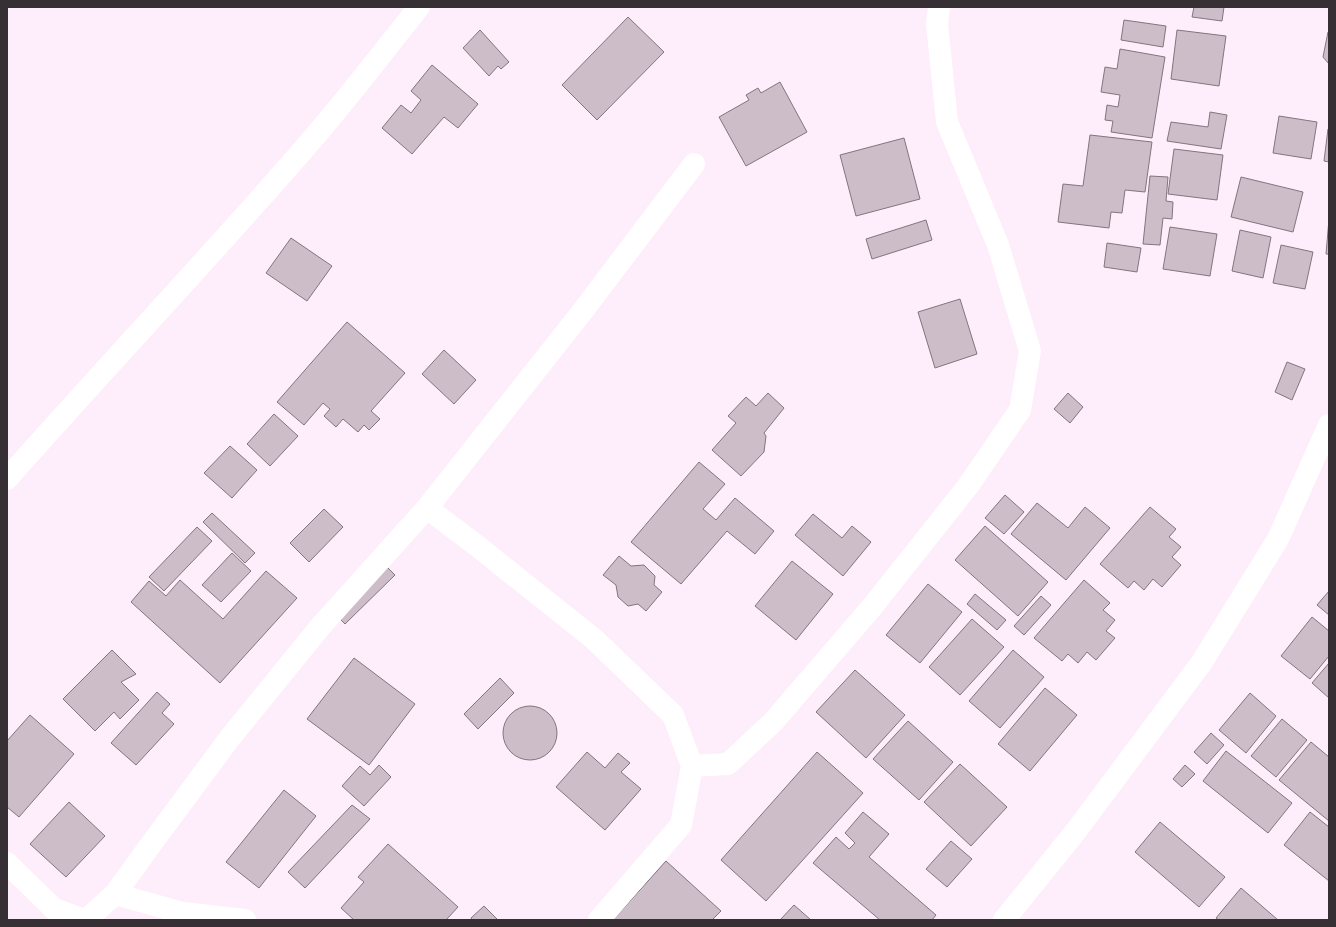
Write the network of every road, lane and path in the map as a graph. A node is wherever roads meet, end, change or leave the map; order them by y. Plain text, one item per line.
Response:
1 (419, 7) edge
2 (940, 7) edge
3 (694, 164) dead end
4 (1329, 425) edge
5 (7, 479) edge
6 (427, 508) junction
7 (692, 766) junction
8 (7, 863) edge
9 (115, 894) junction
10 (85, 920) edge
11 (245, 920) edge
12 (599, 920) edge
13 (1004, 920) edge

1 - 5 street
2 - 7 street
3 - 6 street
4 - 13 street
6 - 7 street
6 - 9 street
7 - 12 street
8 - 10 street
9 - 10 street
9 - 11 street

